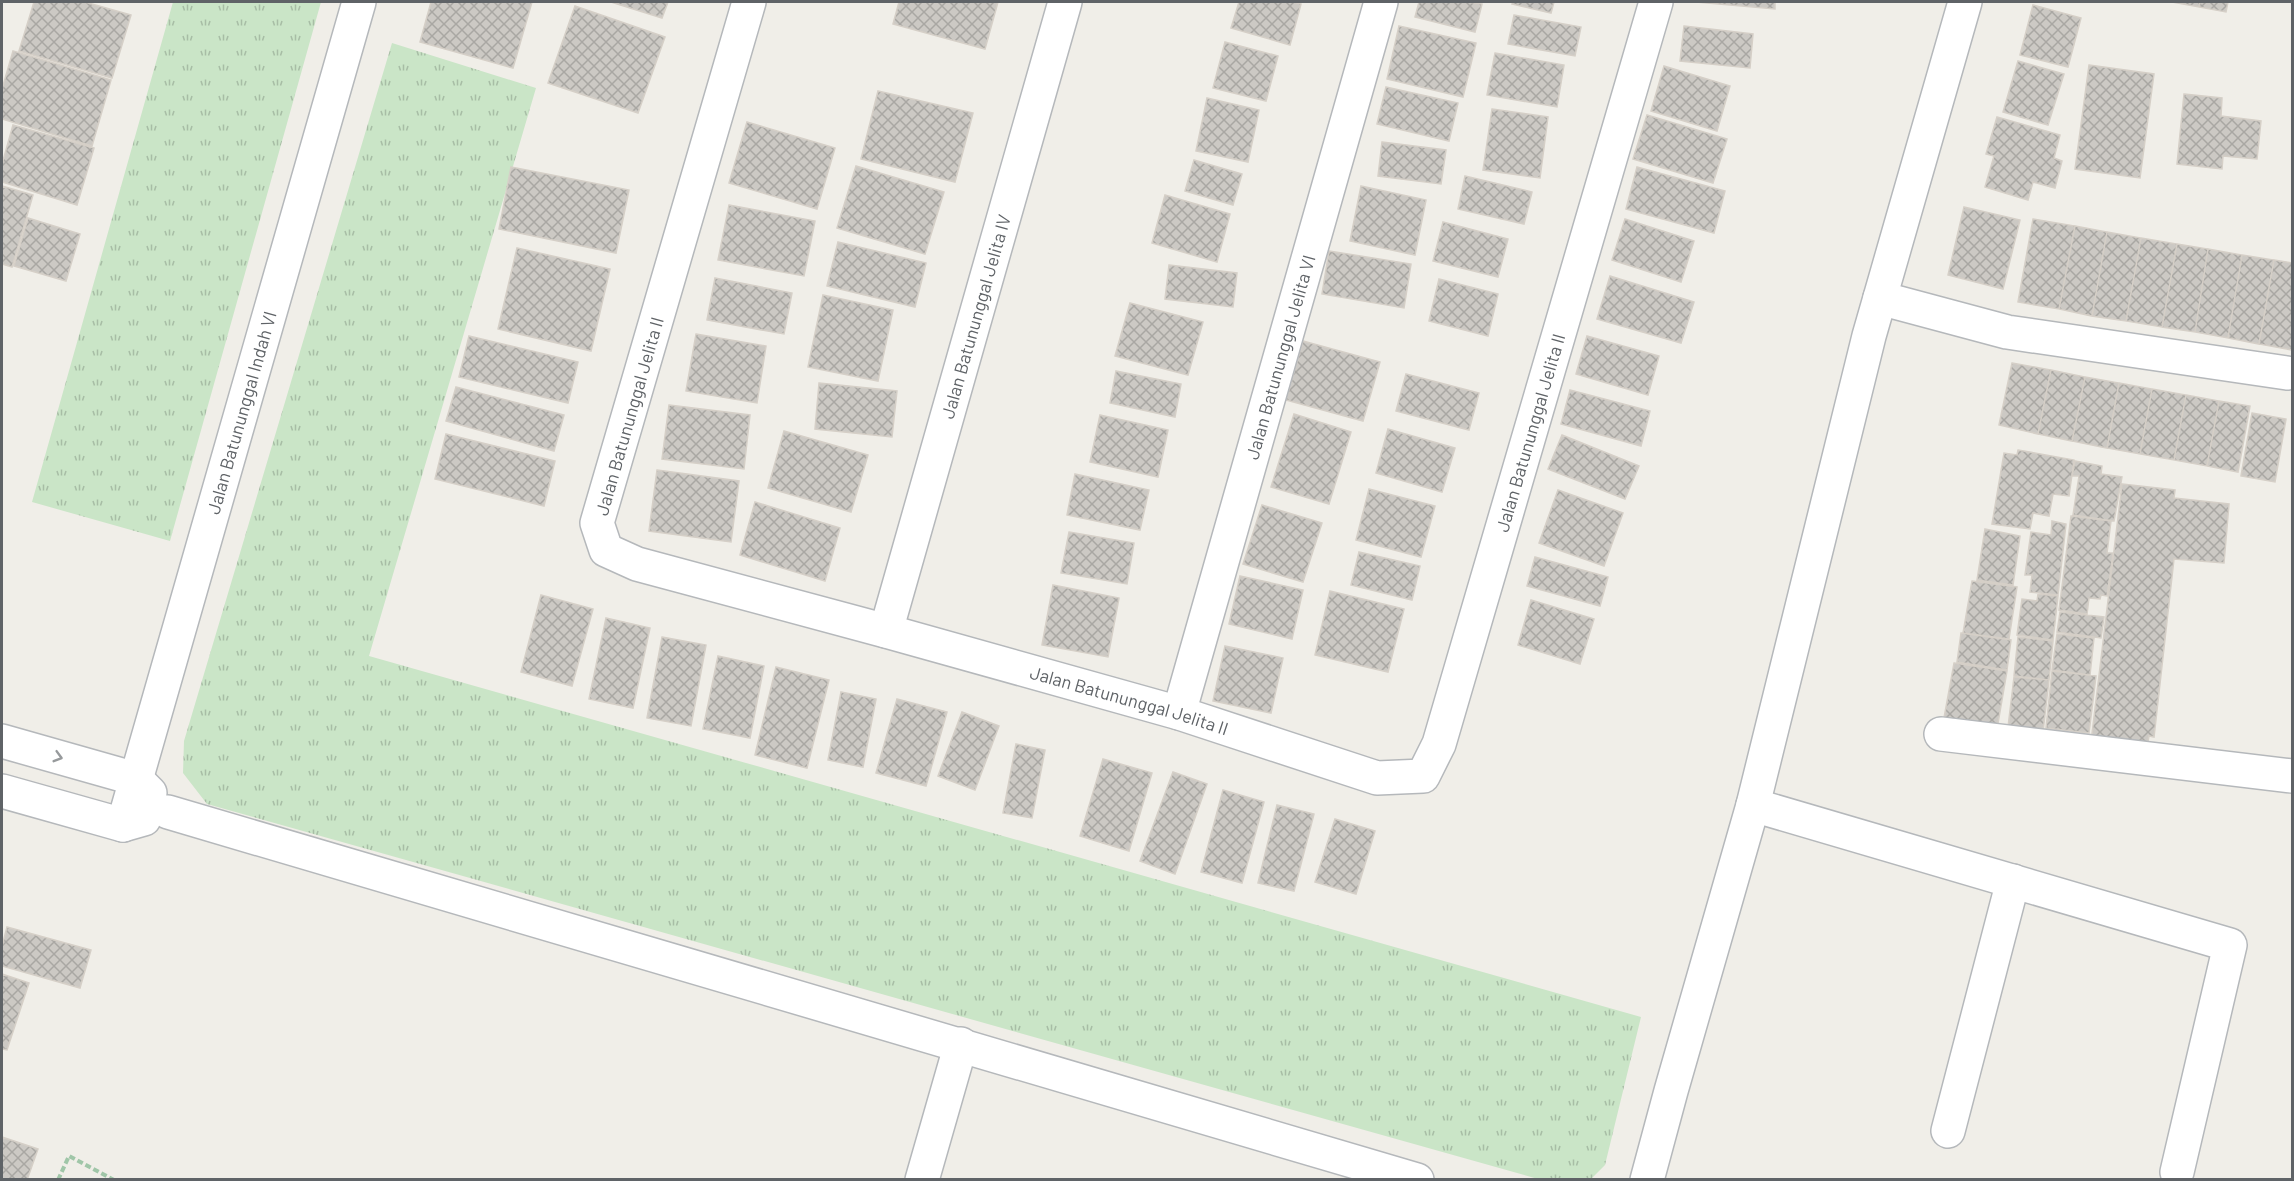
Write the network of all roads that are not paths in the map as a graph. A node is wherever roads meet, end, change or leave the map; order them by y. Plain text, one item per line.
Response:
1 (360, 2) edge
2 (749, 2) edge
3 (1065, 2) edge
4 (1381, 2) edge
5 (1656, 2) edge
6 (1965, 2) edge
7 (1880, 298) junction
8 (2287, 373) dead end
9 (886, 631) junction
10 (1179, 713) junction
11 (1941, 734) dead end
12 (2, 741) edge
13 (2292, 776) edge
14 (136, 779) junction
15 (2, 790) edge
16 (1754, 805) junction
17 (168, 812) junction
18 (123, 825) junction
19 (2013, 881) junction
20 (960, 1044) junction
21 (1948, 1131) dead end
22 (2177, 1173) dead end
23 (922, 1179) edge
24 (1418, 1179) edge
25 (1647, 1179) edge

1 - 14 street, Jalan Batununggal Indah VI
2 - 9 street, Jalan Batununggal Jelita II
3 - 9 street, Jalan Batununggal Jelita IV
4 - 10 street, Jalan Batununggal Jelita VI
5 - 10 street, Jalan Batununggal Jelita II
6 - 7 street
7 - 8 street
7 - 16 street
9 - 10 street, Jalan Batununggal Jelita II
11 - 13 street
12 -> 14 street
14 - 17 street
14 - 18 street, Jalan Batununggal Indah VI
15 - 18 street
16 - 19 street
16 - 25 street
17 - 18 street
17 - 20 street
19 - 21 street
19 - 22 street
20 - 23 street
20 - 24 street

